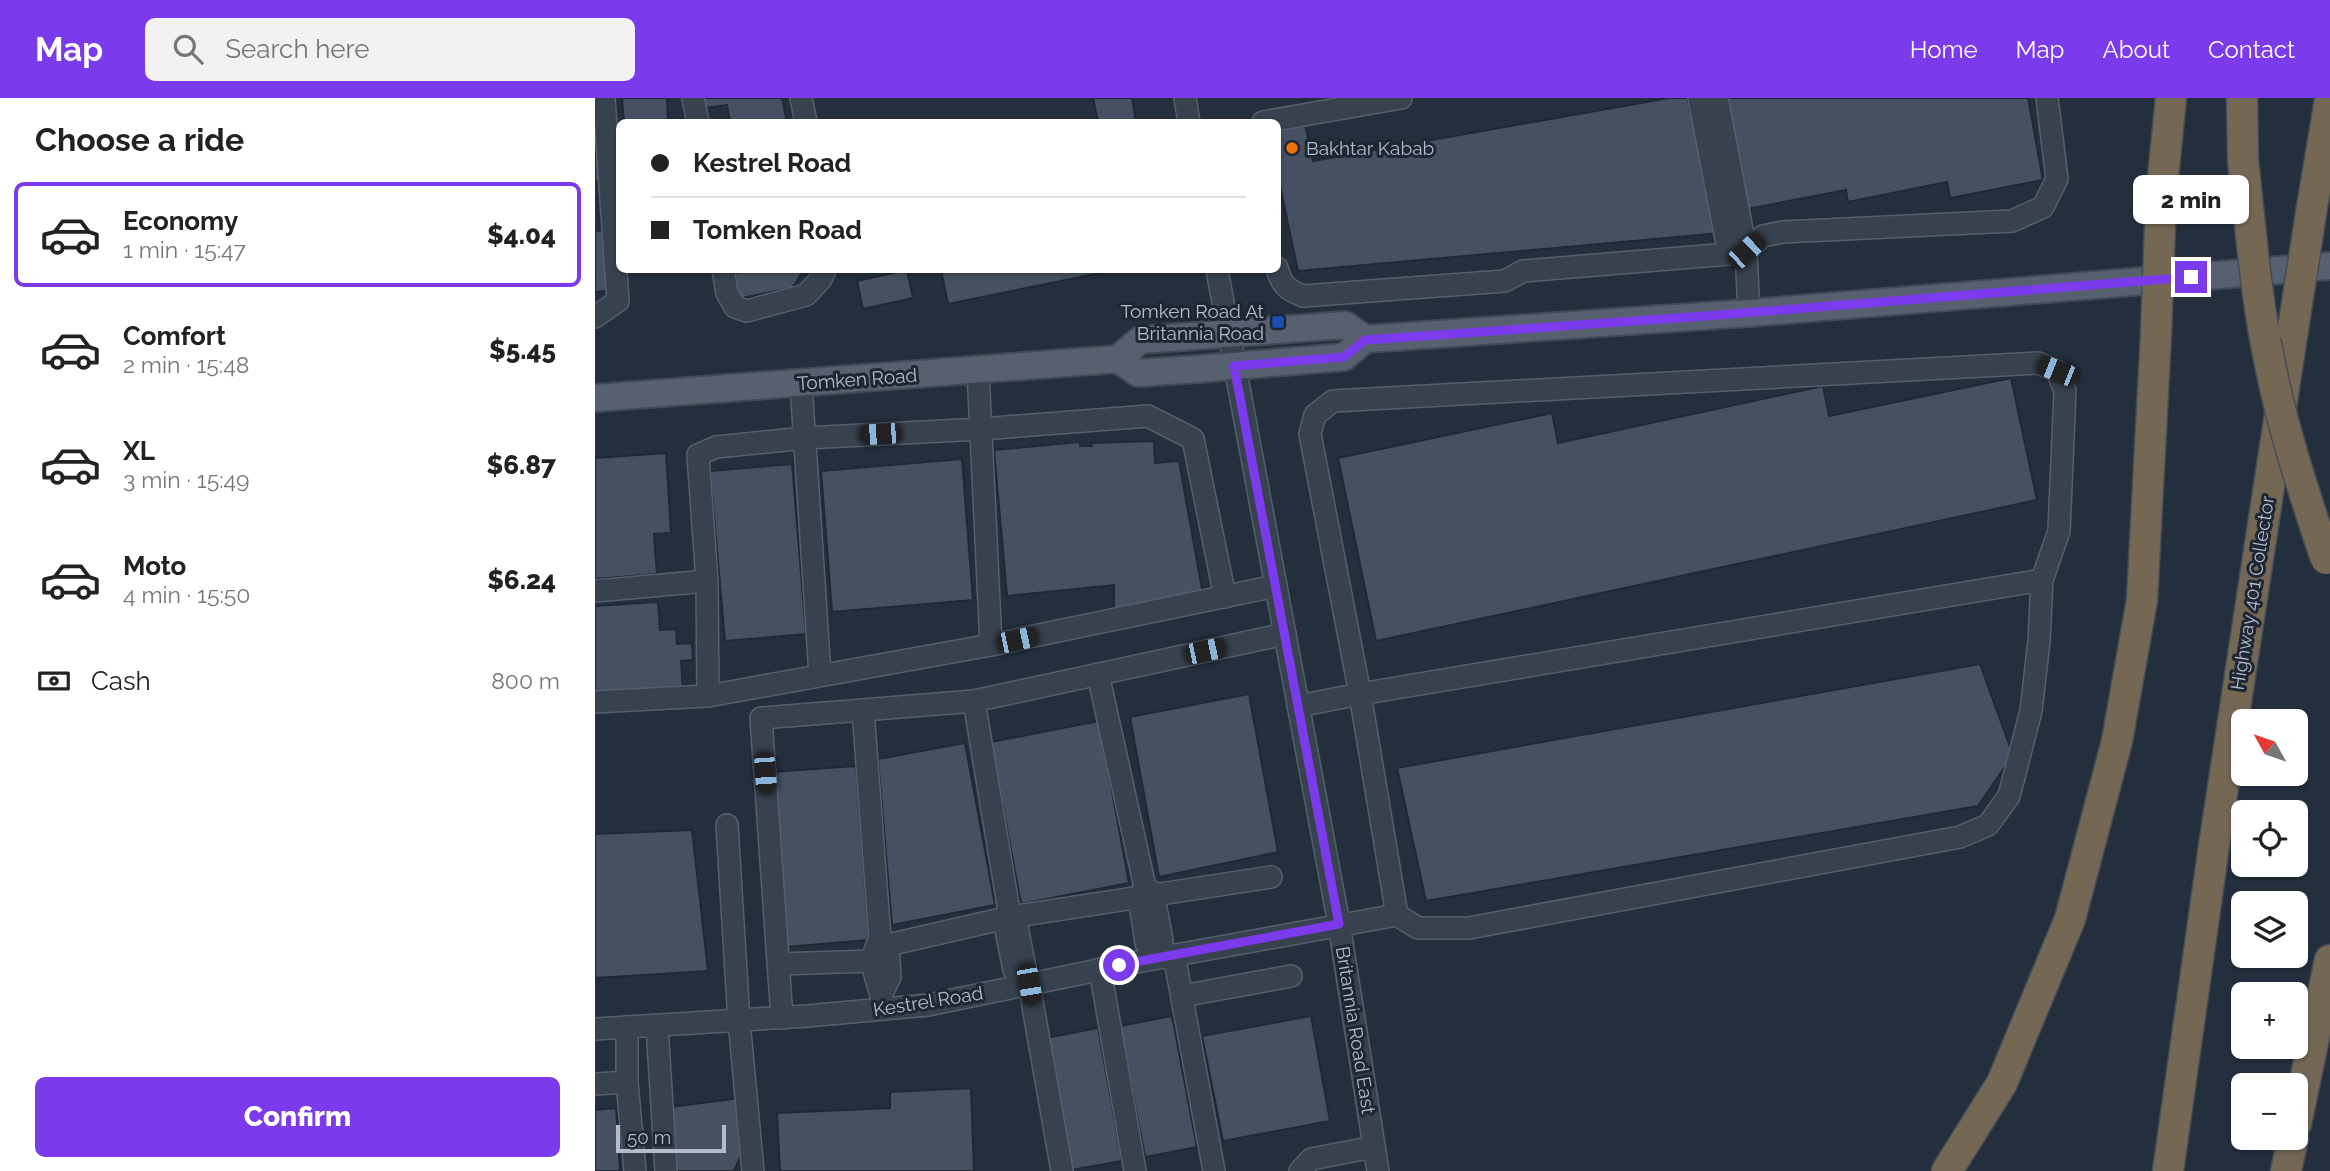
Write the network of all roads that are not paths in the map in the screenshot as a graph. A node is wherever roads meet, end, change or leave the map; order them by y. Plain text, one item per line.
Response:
1 (604, 98) edge
2 (692, 98) edge
3 (801, 98) edge
4 (1185, 98) edge
5 (1401, 98) edge
6 (1699, 98) edge
7 (1717, 98) edge
8 (2046, 98) edge
9 (2171, 98) edge
10 (2242, 98) edge
11 (2330, 100) edge
12 (697, 119) edge
13 (805, 119) edge
14 (1188, 119) edge
15 (1280, 119) edge
16 (603, 205) edge
17 (1738, 253) junction
18 (2330, 266) edge
19 (724, 273) edge
20 (824, 273) edge
21 (1218, 273) edge
22 (1278, 273) edge
23 (1749, 313) junction
24 (595, 317) edge
25 (1229, 333) junction
26 (1365, 340) junction
27 (1118, 359) junction
28 (1234, 366) junction
29 (978, 370) junction
30 (801, 383) junction
31 (595, 398) edge
32 (981, 429) junction
33 (805, 438) junction
34 (2328, 564) edge
35 (2042, 580) junction
36 (707, 581) junction
37 (1276, 586) junction
38 (595, 591) edge
39 (1225, 597) junction
40 (1285, 634) junction
41 (991, 645) junction
42 (1098, 674) junction
43 (820, 675) junction
44 (1360, 694) junction
45 (708, 696) junction
46 (974, 701) junction
47 (595, 702) edge
48 (1298, 706) junction
49 (863, 710) junction
50 (727, 825) dead end
51 (1271, 877) dead end
52 (1146, 893) junction
53 (1397, 915) junction
54 (1010, 919) junction
55 (1339, 924) junction
56 (884, 942) junction
57 (1162, 953) junction
58 (2330, 960) edge
59 (873, 961) junction
60 (779, 964) junction
61 (1100, 969) junction
62 (1291, 976) dead end
63 (1024, 981) junction
64 (1182, 996) junction
65 (883, 1001) junction
66 (782, 1018) junction
67 (739, 1021) junction
68 (657, 1026) junction
69 (627, 1027) junction
70 (595, 1029) edge
71 (2307, 1073) edge
72 (627, 1082) junction
73 (595, 1084) edge
74 (1374, 1147) junction
75 (2290, 1150) edge
76 (635, 1171) edge
77 (666, 1171) edge
78 (753, 1171) edge
79 (1062, 1171) edge
80 (1135, 1171) edge
81 (1215, 1171) edge
82 (1300, 1171) edge
83 (1378, 1171) edge
84 (1947, 1171) edge
85 (2168, 1171) edge
86 (2286, 1171) edge

1 - 16 street
2 - 12 street
3 - 13 street
4 - 14 street
5 - 15 street
6 - 17 street
7 - 17 street
8 - 17 street
9 - 84 highway, bridge
10 - 34 highway, bridge
11 - 85 highway, Highway 401 Collector, bridge
16 - 24 street
17 - 22 street
17 - 23 street
18 - 23 main road, Tomken Road
19 - 20 street
21 - 25 street, Britannia Road East
23 - 26 main road, Tomken Road
25 - 26 main road, Tomken Road
25 - 27 main road, Tomken Road
25 - 28 street, Britannia Road East
26 - 28 main road, Tomken Road
27 - 28 main road, Tomken Road
27 - 29 main road, Tomken Road
28 - 37 street, Britannia Road East
29 - 30 main road, Tomken Road
29 - 32 street
30 - 31 main road, Tomken Road
30 - 33 street
32 - 33 street
32 - 39 street
32 - 41 street
33 - 36 street
33 - 43 street
35 - 44 street
35 - 44 street
35 - 53 street
36 - 38 street
36 - 45 street
37 - 39 street
37 - 40 street, Britannia Road East
39 - 41 street
40 - 42 street
40 - 48 street, Britannia Road East
41 - 43 street
42 - 46 street
42 - 52 street
43 - 45 street
44 - 48 street
44 - 53 street
45 - 47 street
46 - 49 street
46 - 54 street
48 - 55 street, Britannia Road East
49 - 56 street
49 - 60 street
50 - 67 street
51 - 52 street
52 - 54 street
52 - 57 street
53 - 55 street, Kestrel Road
54 - 56 street
54 - 63 street
55 - 57 street, Kestrel Road
55 - 74 street, Britannia Road East
56 - 59 street
56 - 65 street
57 - 61 street, Kestrel Road
57 - 64 street
58 - 71 highway
59 - 60 street
59 - 65 street
60 - 66 street
61 - 63 street, Kestrel Road
61 - 80 street
62 - 64 street
63 - 65 street, Kestrel Road
63 - 79 street
64 - 81 street
65 - 66 street, Kestrel Road
66 - 67 street, Kestrel Road
67 - 68 street, Kestrel Road
67 - 78 street
68 - 69 street, Kestrel Road
68 - 77 street
69 - 70 street, Kestrel Road
69 - 72 street
72 - 73 street
72 - 76 street
74 - 82 street
74 - 83 street, Britannia Road East
75 - 86 highway

